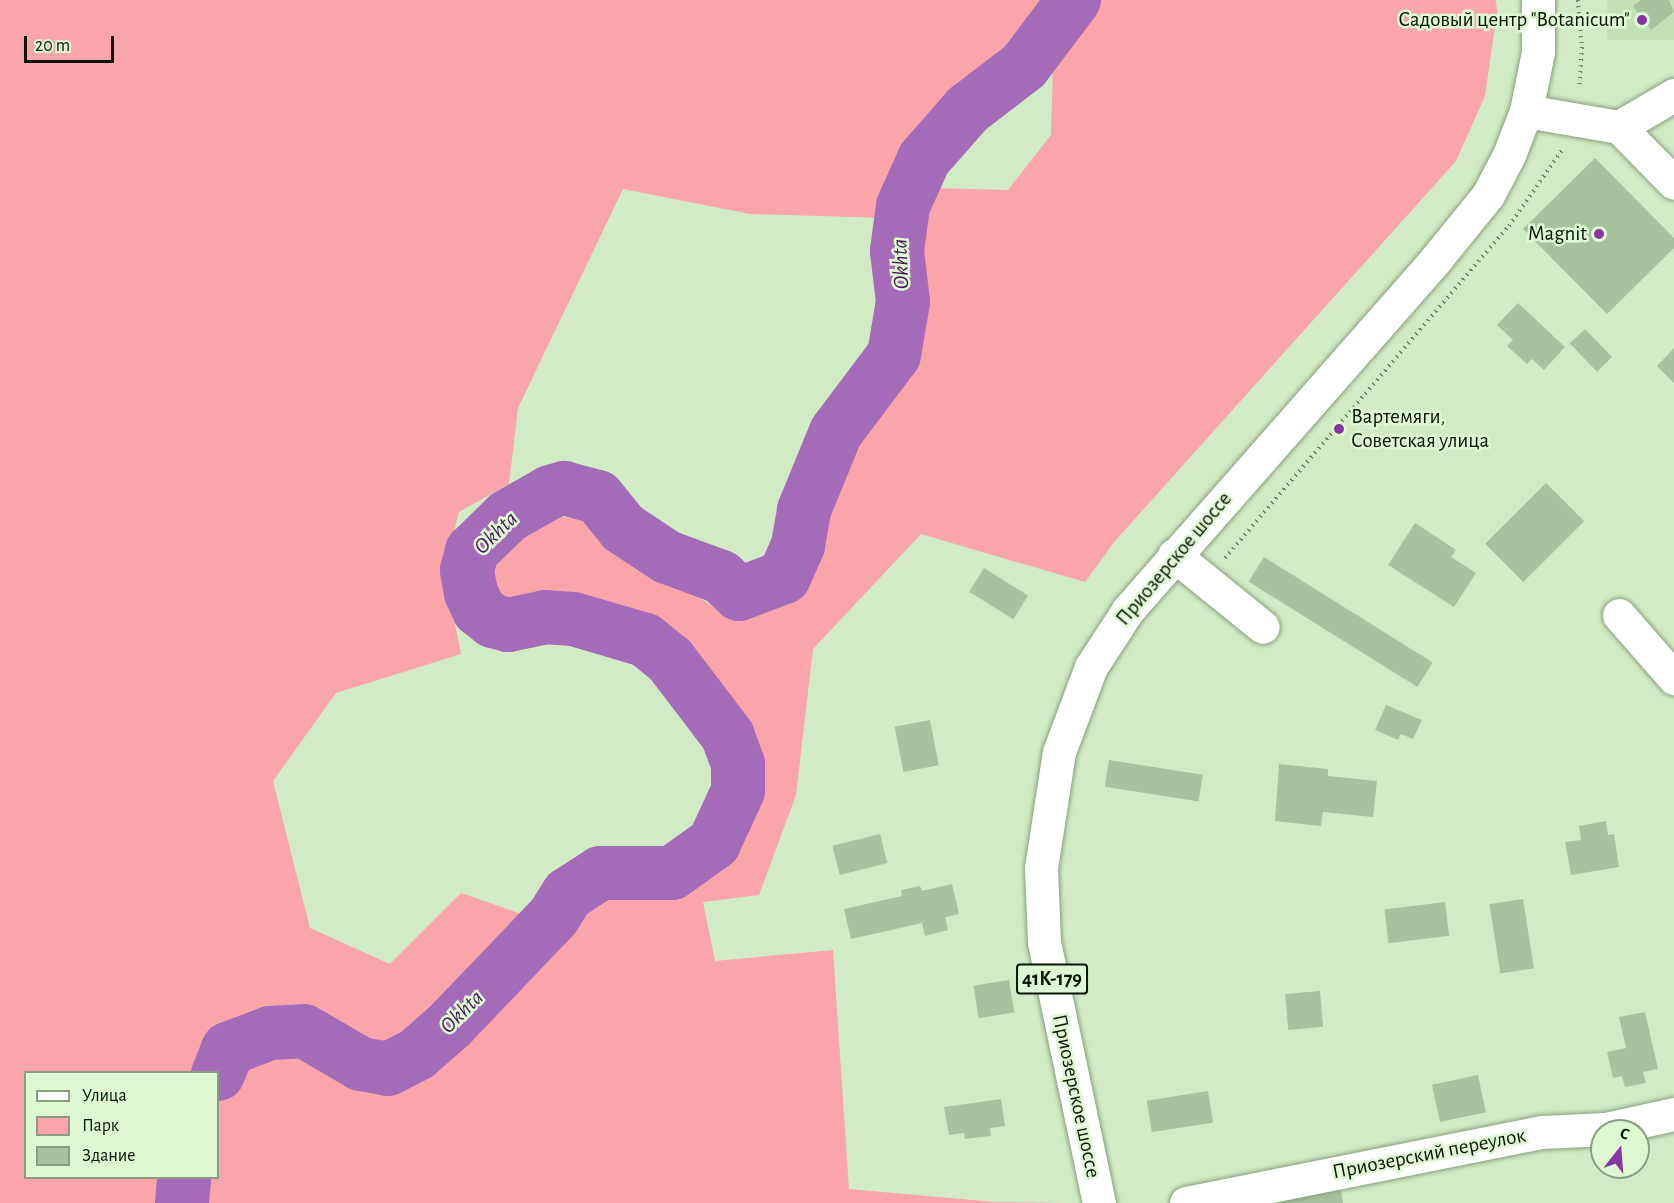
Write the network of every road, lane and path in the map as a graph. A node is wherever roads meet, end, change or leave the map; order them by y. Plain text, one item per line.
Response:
1 (1538, 0) edge
2 (1674, 95) edge
3 (1526, 111) junction
4 (1619, 128) junction
5 (1674, 183) edge
6 (1174, 555) junction
7 (1618, 615) dead end
8 (1263, 627) dead end
9 (1674, 678) edge
10 (1674, 1114) edge
11 (1099, 1203) edge
12 (1186, 1203) edge

1 - 3 main road, Приозерское шоссе / 41К-179
2 - 4 main road
3 - 4 main road
3 - 6 main road, Приозерское шоссе / 41К-179
4 - 5 main road
6 - 8 main road
6 - 11 main road, Приозерское шоссе / 41К-179
7 - 9 main road
10 - 12 main road, Приозерский переулок

